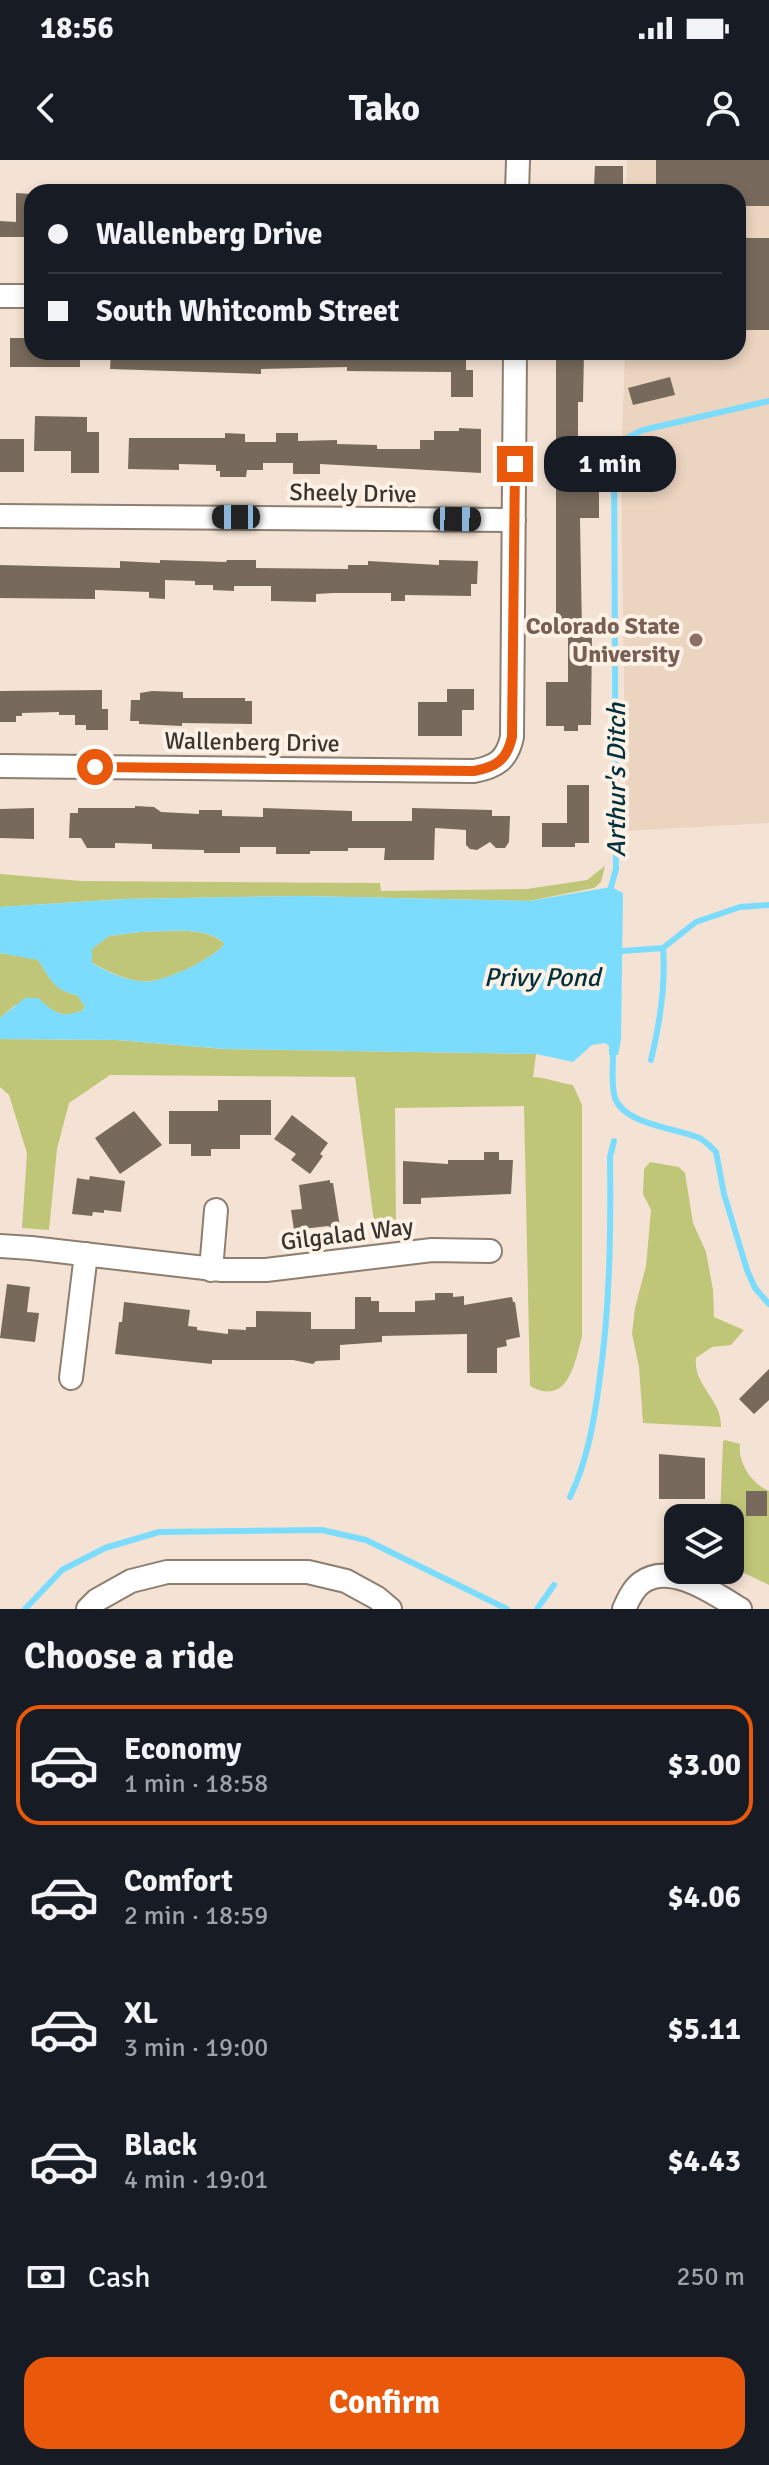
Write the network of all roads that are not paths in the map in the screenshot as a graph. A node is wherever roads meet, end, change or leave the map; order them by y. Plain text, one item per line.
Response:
1 (518, 160) edge
2 (517, 184) edge
3 (0, 296) edge
4 (24, 296) edge
5 (515, 360) edge
6 (0, 516) edge
7 (514, 520) junction
8 (0, 766) edge
9 (216, 1210) dead end
10 (0, 1246) edge
11 (490, 1251) dead end
12 (86, 1254) junction
13 (211, 1270) junction
14 (71, 1378) dead end
15 (88, 1609) edge
16 (390, 1609) edge
17 (624, 1609) edge
18 (740, 1609) edge

1 - 2 street
3 - 4 street
5 - 7 street
6 - 7 street, Sheely Drive
7 - 8 street, Wallenberg Drive
9 - 13 street
10 - 12 street, Gilgalad Way
11 - 13 street, Gilgalad Way
12 - 13 street, Gilgalad Way
12 - 14 street
15 - 16 street
17 - 18 street

